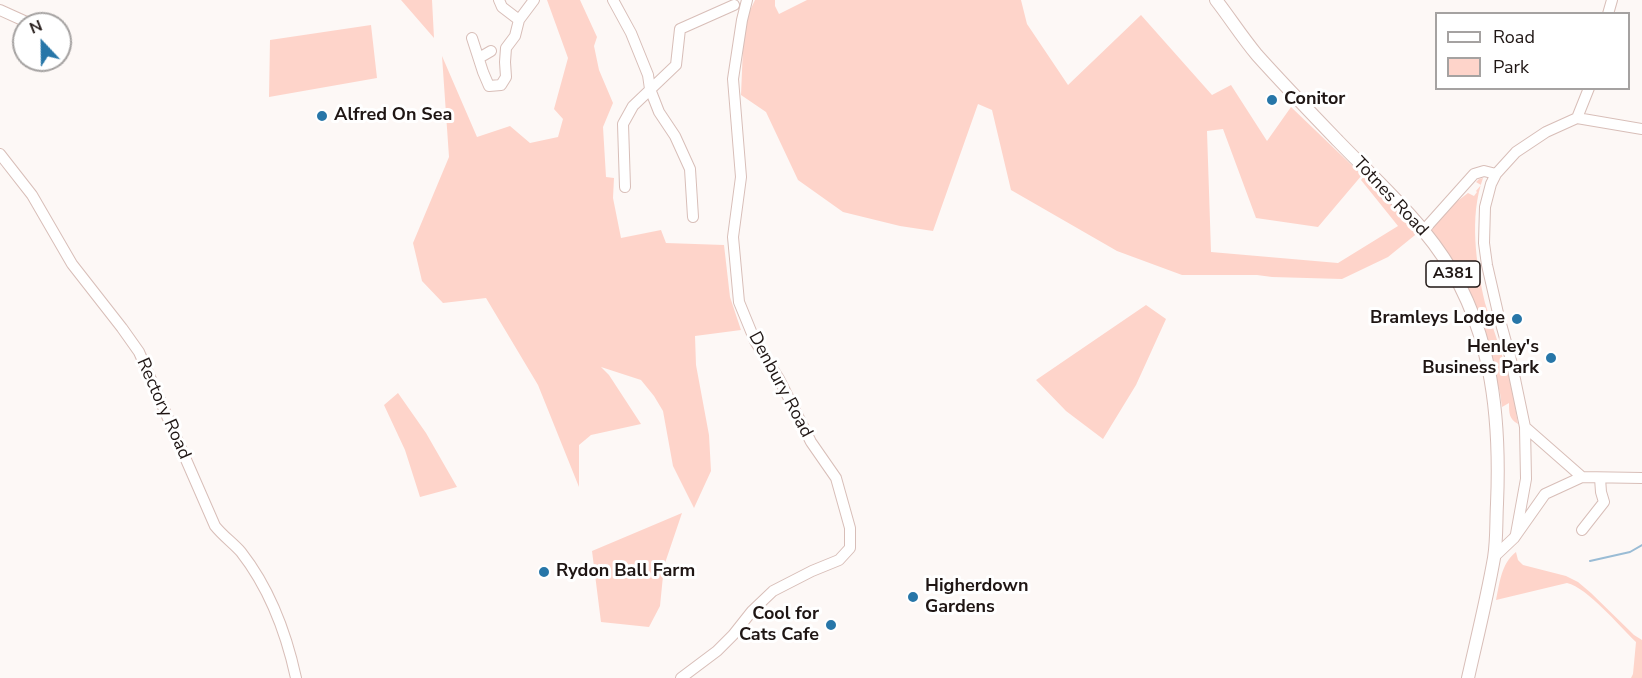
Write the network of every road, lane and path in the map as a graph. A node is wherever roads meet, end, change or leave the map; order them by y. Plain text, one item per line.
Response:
1 (499, 0) edge
2 (534, 0) edge
3 (613, 0) edge
4 (747, 0) edge
5 (1216, 0) edge
6 (734, 5) dead end
7 (519, 20) junction
8 (472, 38) dead end
9 (491, 51) dead end
10 (479, 58) junction
11 (650, 89) junction
12 (1587, 90) edge
13 (1577, 118) junction
14 (1642, 129) edge
15 (0, 154) edge
16 (1496, 174) junction
17 (625, 187) dead end
18 (693, 217) dead end
19 (1423, 231) junction
20 (1525, 427) junction
21 (1582, 477) junction
22 (1600, 478) junction
23 (1642, 478) edge
24 (1582, 530) dead end
25 (1516, 534) junction
26 (1495, 556) junction
27 (296, 678) edge
28 (681, 678) edge
29 (1468, 678) edge

1 - 7 street
2 - 7 street
3 - 11 street
4 - 28 street, Denbury Road
5 - 19 main road, Totnes Road / A381
6 - 11 street
7 - 10 street
8 - 10 street
9 - 10 street
11 - 17 street
11 - 18 street
12 - 13 street
13 - 14 street
13 - 16 street
15 - 27 street, Rectory Road
16 - 19 street
16 - 20 street
19 - 26 main road, Totnes Road / A381
20 - 21 street
20 - 25 street
21 - 22 street
21 - 25 street
22 - 23 street
22 - 24 street
25 - 26 street
26 - 29 main road, Totnes Road / A381

